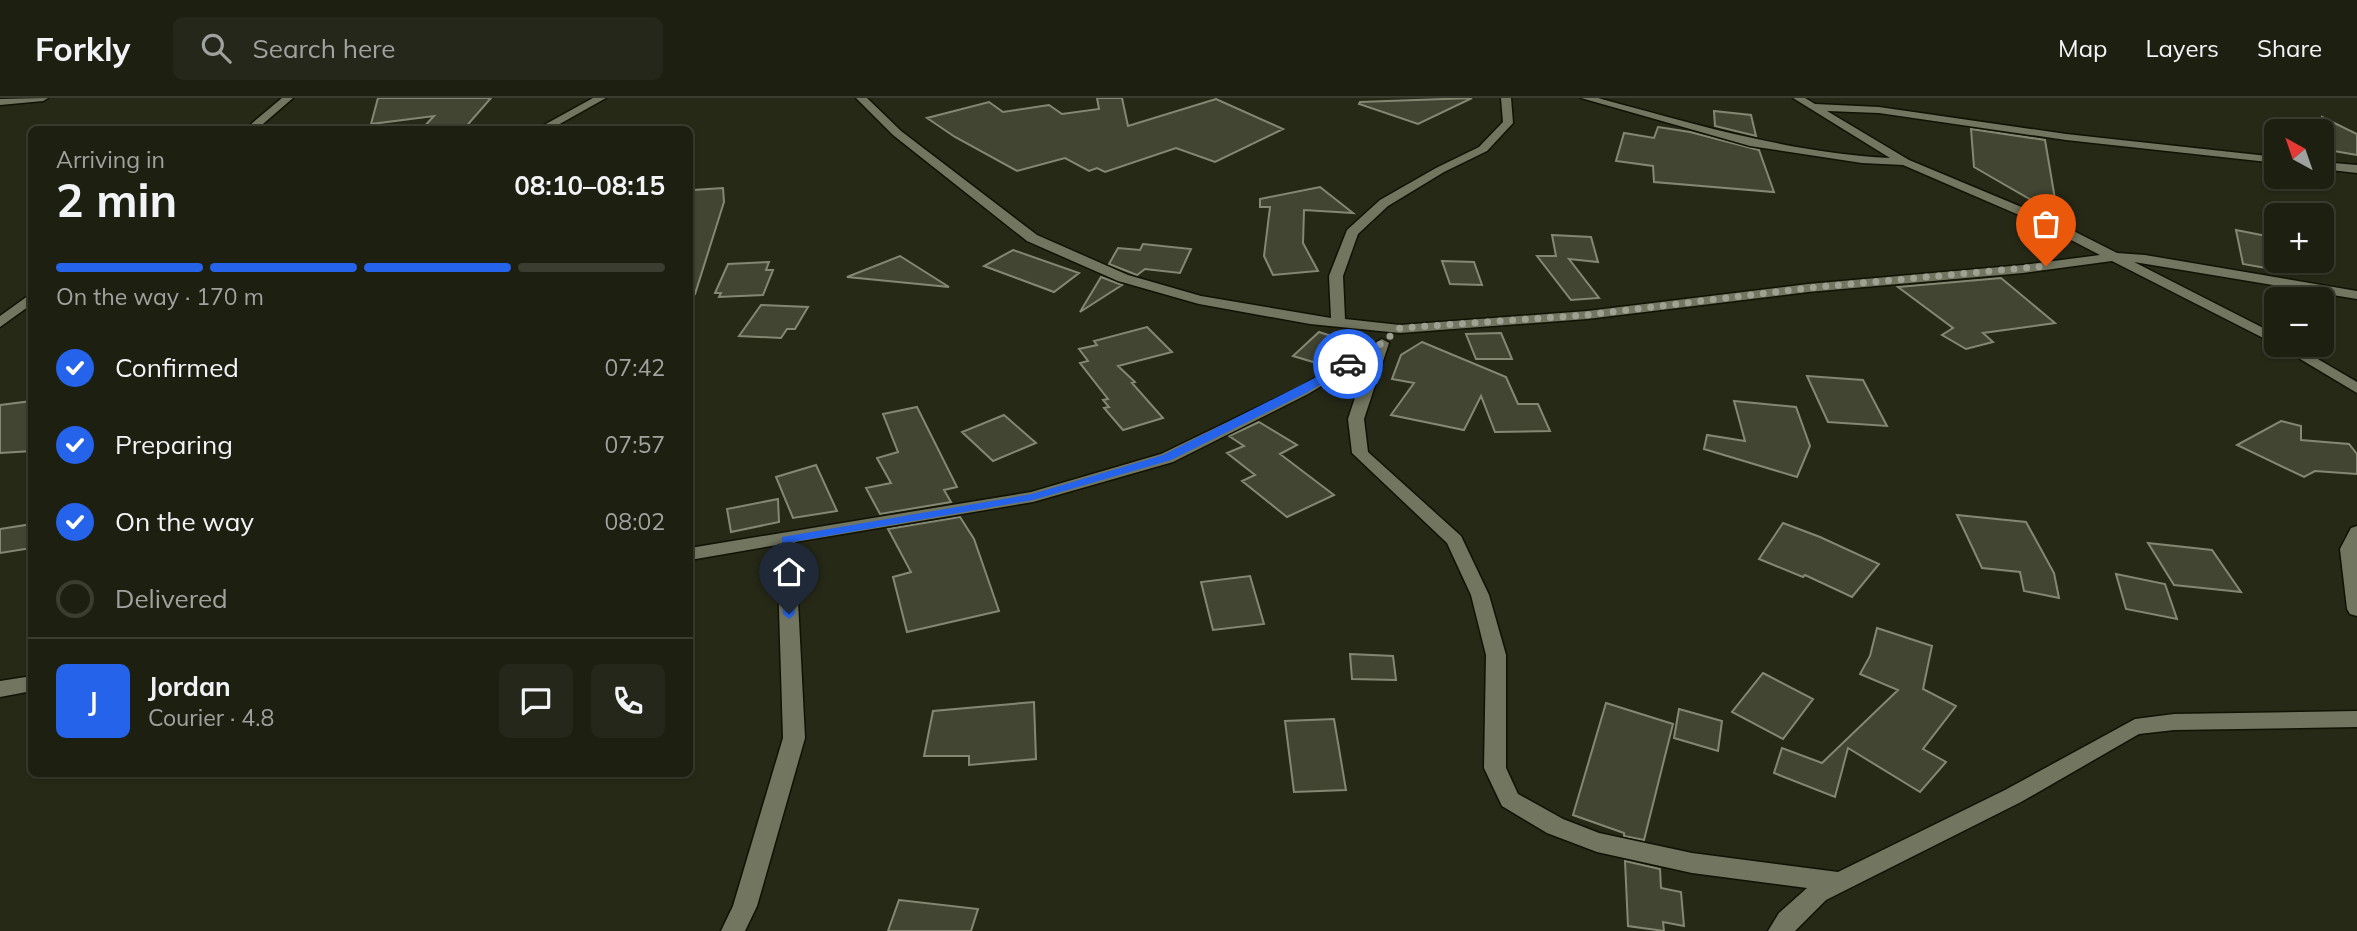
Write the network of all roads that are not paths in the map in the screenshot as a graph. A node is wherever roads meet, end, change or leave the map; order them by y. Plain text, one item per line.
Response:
1 (43, 98) edge
2 (288, 98) edge
3 (601, 98) edge
4 (861, 98) edge
5 (1506, 98) edge
6 (1586, 98) edge
7 (0, 102) edge
8 (1804, 102) edge
9 (254, 126) edge
10 (548, 126) edge
11 (2264, 159) edge
12 (1905, 162) junction
13 (2334, 166) edge
14 (2357, 169) edge
15 (2113, 257) junction
16 (2357, 295) edge
17 (28, 301) edge
18 (0, 323) edge
19 (1338, 323) junction
20 (1400, 328) junction
21 (2264, 334) edge
22 (1378, 346) junction
23 (2304, 357) edge
24 (2357, 388) edge
25 (2357, 532) edge
26 (786, 540) junction
27 (693, 554) edge
28 (2357, 609) edge
29 (28, 684) edge
30 (0, 689) edge
31 (2357, 719) edge
32 (1838, 882) junction
33 (733, 931) edge
34 (1780, 931) edge

1 - 7 street
2 - 9 street
3 - 10 street
4 - 19 street
5 - 19 street
6 - 12 street
8 - 11 street
8 - 12 street
12 - 15 street
13 - 14 street
15 - 16 street
15 - 20 street
15 - 21 street
17 - 18 street
19 - 20 street
20 - 22 street
22 - 26 street
22 - 32 street
23 - 24 street
25 - 28 street
26 - 27 street
26 - 33 street
29 - 30 street
31 - 32 street
32 - 34 street

